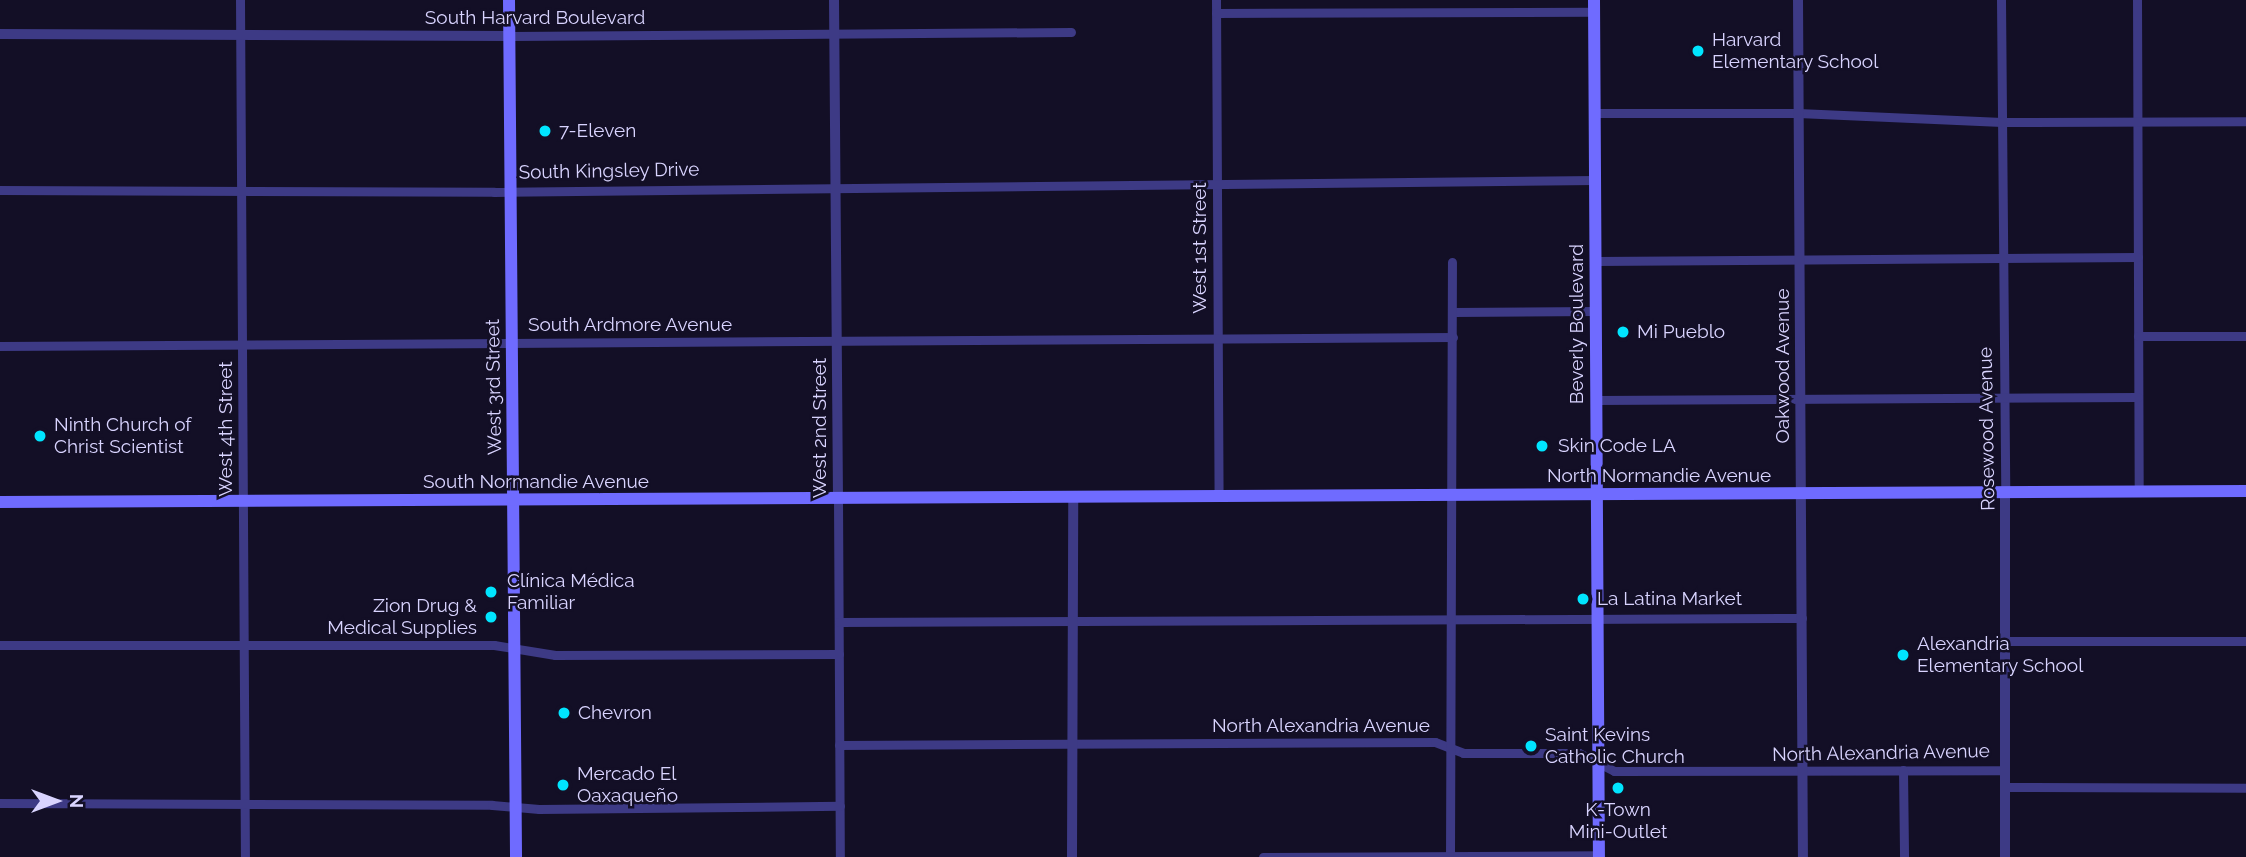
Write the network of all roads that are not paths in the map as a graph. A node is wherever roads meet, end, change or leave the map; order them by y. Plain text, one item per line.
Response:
1 (240, 0) edge
2 (509, 0) edge
3 (834, 0) edge
4 (1216, 0) edge
5 (1798, 0) edge
6 (2001, 0) edge
7 (2137, 0) edge
8 (1594, 6) edge
9 (1216, 13) junction
10 (1071, 32) dead end
11 (0, 34) edge
12 (834, 34) junction
13 (241, 35) junction
14 (510, 36) junction
15 (1595, 113) junction
16 (1798, 113) junction
17 (2246, 121) edge
18 (2002, 122) junction
19 (2138, 122) junction
20 (1595, 180) junction
21 (1218, 183) junction
22 (835, 186) junction
23 (0, 190) edge
24 (511, 190) junction
25 (243, 192) junction
26 (1800, 257) junction
27 (2002, 257) junction
28 (2138, 257) junction
29 (1596, 261) junction
30 (1452, 262) dead end
31 (1596, 311) junction
32 (1453, 312) junction
33 (2138, 336) junction
34 (2246, 336) edge
35 (1453, 337) junction
36 (1218, 338) junction
37 (838, 342) junction
38 (512, 344) junction
39 (243, 345) junction
40 (0, 346) edge
41 (2004, 396) junction
42 (2138, 397) junction
43 (1800, 398) junction
44 (1596, 400) junction
45 (2246, 491) edge
46 (2005, 492) junction
47 (2139, 492) junction
48 (1597, 495) junction
49 (1801, 495) junction
50 (1451, 496) junction
51 (1219, 497) junction
52 (1073, 498) junction
53 (838, 500) junction
54 (0, 502) edge
55 (244, 502) junction
56 (514, 502) junction
57 (1598, 618) junction
58 (1802, 618) junction
59 (1449, 619) junction
60 (839, 622) junction
61 (1073, 622) junction
62 (2246, 640) edge
63 (2005, 641) junction
64 (0, 645) edge
65 (244, 645) junction
66 (515, 649) junction
67 (839, 654) junction
68 (1073, 744) junction
69 (839, 746) junction
70 (1450, 749) junction
71 (1599, 762) junction
72 (1903, 770) junction
73 (2005, 770) junction
74 (1802, 772) junction
75 (2005, 787) junction
76 (2246, 788) edge
77 (0, 803) edge
78 (244, 803) junction
79 (840, 806) junction
80 (516, 807) junction
81 (1450, 856) edge
82 (1599, 856) edge
83 (245, 857) edge
84 (516, 857) edge
85 (840, 857) edge
86 (1072, 857) edge
87 (1263, 857) edge
88 (1803, 857) edge
89 (1904, 857) edge
90 (2005, 857) edge

1 - 13 street, West 4th Street
2 - 14 main road, West 3rd Street
3 - 12 street, West 2nd Street
4 - 9 street, West 1st Street
5 - 16 street, Oakwood Avenue
6 - 18 street, Rosewood Avenue
7 - 19 street
8 - 9 street
8 - 15 main road, Beverly Boulevard
9 - 21 street, West 1st Street
10 - 12 street, South Harvard Boulevard
11 - 13 street, South Harvard Boulevard
12 - 14 street, South Harvard Boulevard
12 - 22 street, West 2nd Street
13 - 14 street, South Harvard Boulevard
13 - 25 street, West 4th Street
14 - 24 main road, West 3rd Street
15 - 16 street
15 - 20 main road, Beverly Boulevard
16 - 18 street
16 - 26 street, Oakwood Avenue
17 - 19 street
18 - 19 street
18 - 27 street, Rosewood Avenue
19 - 28 street
20 - 21 street, South Kingsley Drive
20 - 29 main road, Beverly Boulevard
21 - 22 street, South Kingsley Drive
21 - 36 street, West 1st Street
22 - 24 street, South Kingsley Drive
22 - 37 street, West 2nd Street
23 - 25 street, South Kingsley Drive
24 - 25 street, South Kingsley Drive
24 - 38 main road, West 3rd Street
25 - 39 street, West 4th Street
26 - 27 street
26 - 29 street
26 - 43 street, Oakwood Avenue
27 - 28 street
27 - 41 street, Rosewood Avenue
28 - 33 street
29 - 31 main road, Beverly Boulevard
30 - 32 street
31 - 32 street
31 - 44 main road, Beverly Boulevard
32 - 35 street
33 - 34 street
33 - 42 street
35 - 36 street, South Ardmore Avenue
35 - 50 street
36 - 37 street, South Ardmore Avenue
36 - 51 street, West 1st Street
37 - 38 street, South Ardmore Avenue
37 - 53 street, West 2nd Street
38 - 39 street, South Ardmore Avenue
38 - 56 main road, West 3rd Street
39 - 40 street, South Ardmore Avenue
39 - 55 street, West 4th Street
41 - 42 street
41 - 43 street
41 - 46 street, Rosewood Avenue
42 - 47 street
43 - 44 street
43 - 49 street, Oakwood Avenue
44 - 48 main road, Beverly Boulevard
45 - 47 main road, North Normandie Avenue
46 - 47 main road, North Normandie Avenue
46 - 49 main road, North Normandie Avenue
46 - 63 street, Rosewood Avenue
48 - 49 main road, North Normandie Avenue
48 - 50 main road, North Normandie Avenue
48 - 57 main road, Beverly Boulevard
49 - 58 street, Oakwood Avenue
50 - 51 main road, North Normandie Avenue
50 - 59 street
51 - 52 main road, North Normandie Avenue
52 - 53 main road, South Normandie Avenue
52 - 61 street
53 - 56 main road, South Normandie Avenue
53 - 60 street, West 2nd Street
54 - 55 main road, South Normandie Avenue
55 - 56 main road, South Normandie Avenue
55 - 65 street, West 4th Street
56 - 66 main road, West 3rd Street
57 - 58 street
57 - 59 street
57 - 71 main road, Beverly Boulevard
58 - 74 street, Oakwood Avenue
59 - 61 street
59 - 70 street
60 - 61 street
60 - 67 street, West 2nd Street
61 - 68 street
62 - 63 street
63 - 73 street, Rosewood Avenue
64 - 65 street
65 - 66 street
65 - 78 street, West 4th Street
66 - 67 street
66 - 80 main road, West 3rd Street
67 - 69 street, West 2nd Street
68 - 69 street, North Alexandria Avenue
68 - 70 street, North Alexandria Avenue
68 - 86 street
69 - 79 street, West 2nd Street
70 - 71 street, North Alexandria Avenue
70 - 81 street
71 - 74 street, North Alexandria Avenue
71 - 82 main road, Beverly Boulevard
72 - 73 street, North Alexandria Avenue
72 - 74 street, North Alexandria Avenue
72 - 89 street
73 - 75 street, Rosewood Avenue
74 - 88 street, Oakwood Avenue
75 - 76 street, North Alexandria Avenue
75 - 90 street, Rosewood Avenue
77 - 78 street
78 - 80 street
78 - 83 street, West 4th Street
79 - 80 street
79 - 85 street, West 2nd Street
80 - 84 main road, West 3rd Street
81 - 82 street
81 - 87 street

